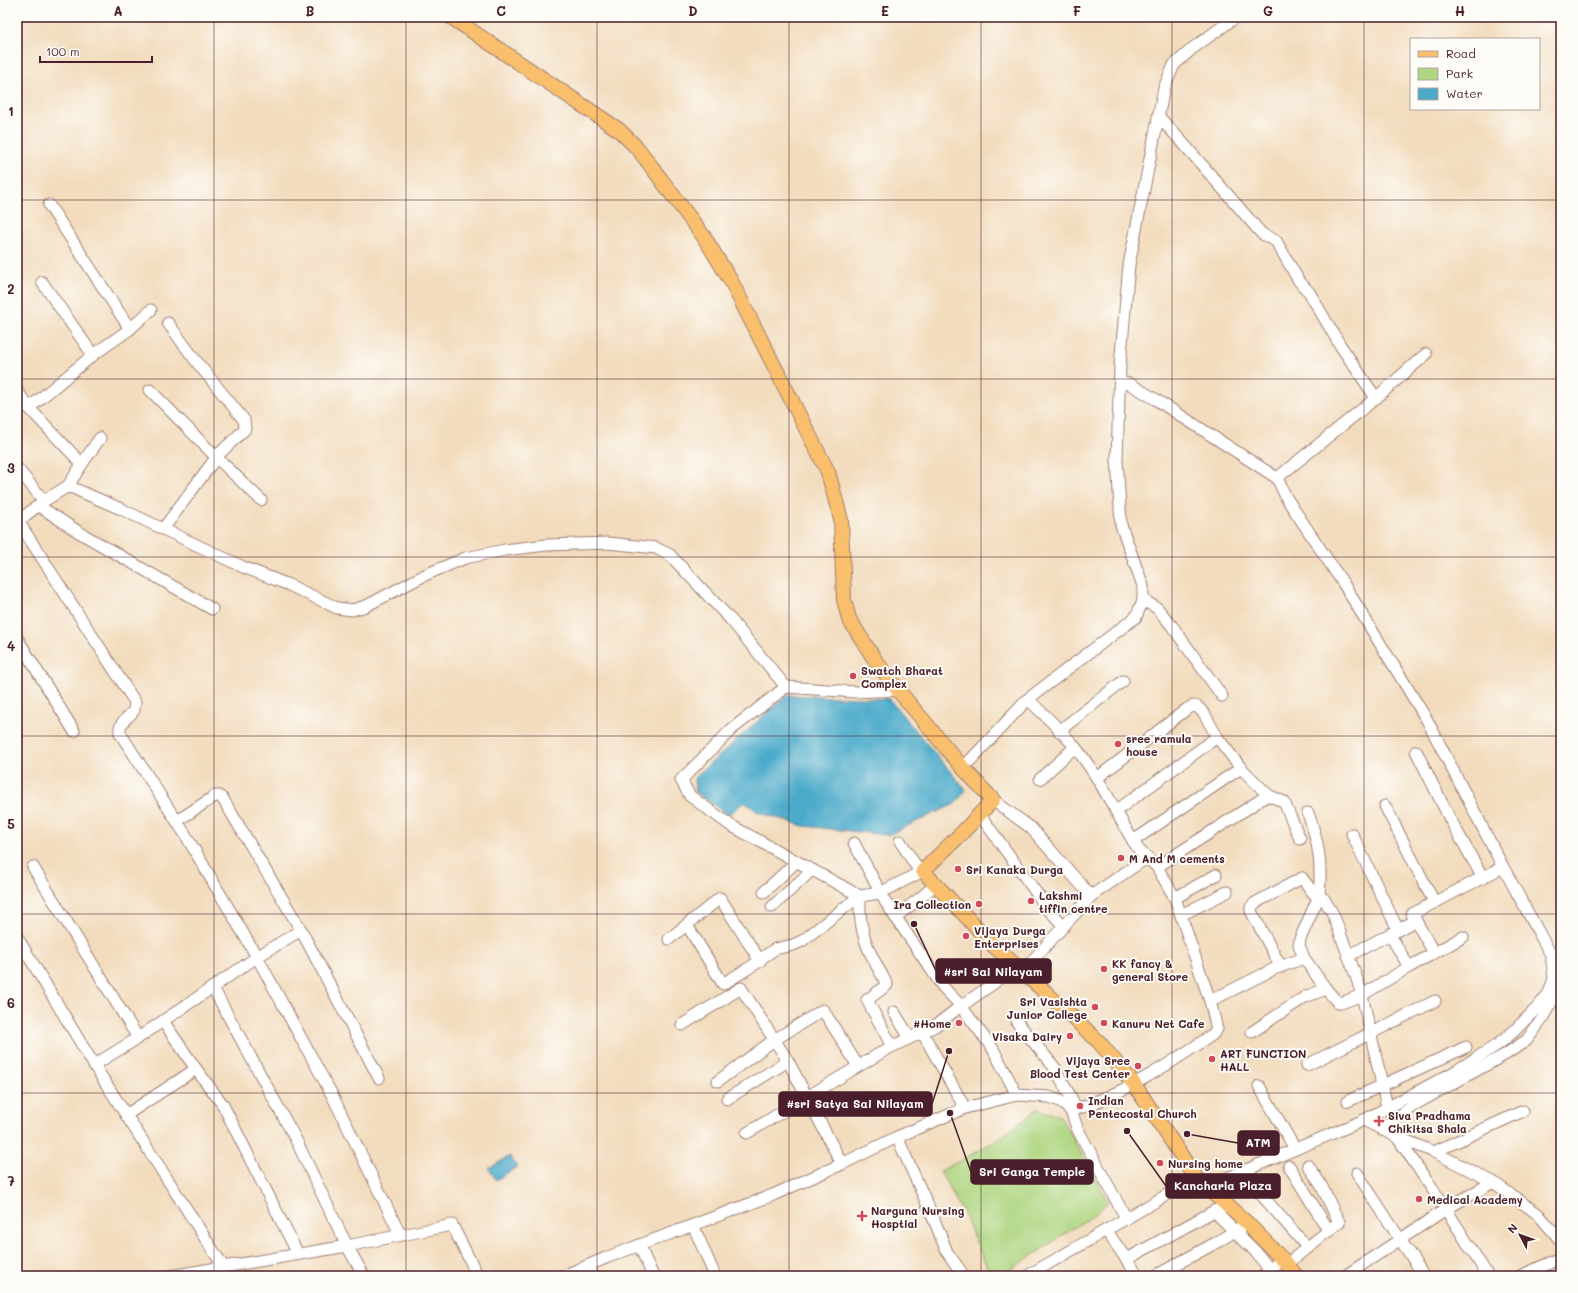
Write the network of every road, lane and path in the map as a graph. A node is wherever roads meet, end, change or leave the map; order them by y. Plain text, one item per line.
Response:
1 (451, 17) edge
2 (1236, 17) edge
3 (1158, 116) junction
4 (49, 205) dead end
5 (42, 282) dead end
6 (151, 310) dead end
7 (168, 323) dead end
8 (130, 329) junction
9 (1426, 354) dead end
10 (94, 355) junction
11 (1120, 383) junction
12 (150, 390) dead end
13 (17, 391) edge
14 (1376, 398) junction
15 (29, 408) junction
16 (100, 438) dead end
17 (216, 457) junction
18 (82, 464) junction
19 (17, 468) edge
20 (1277, 478) junction
21 (68, 486) junction
22 (261, 500) dead end
23 (41, 504) junction
24 (18, 521) edge
25 (163, 529) junction
26 (1143, 600) junction
27 (212, 610) dead end
28 (17, 638) edge
29 (1123, 681) dead end
30 (786, 687) junction
31 (898, 690) junction
32 (1222, 696) dead end
33 (1028, 699) junction
34 (1060, 730) junction
35 (74, 731) dead end
36 (1217, 737) junction
37 (1075, 747) junction
38 (1416, 751) dead end
39 (963, 768) junction
40 (1241, 768) junction
41 (1097, 778) junction
42 (1040, 779) dead end
43 (1268, 795) junction
44 (993, 800) junction
45 (1385, 806) dead end
46 (1116, 811) junction
47 (1308, 813) dead end
48 (980, 815) junction
49 (176, 821) junction
50 (1352, 834) dead end
51 (1300, 838) dead end
52 (900, 841) dead end
53 (1133, 841) junction
54 (854, 843) dead end
55 (1148, 857) junction
56 (796, 862) junction
57 (33, 867) dead end
58 (1157, 867) junction
59 (811, 871) junction
60 (921, 872) junction
61 (1493, 873) junction
62 (1216, 875) dead end
63 (936, 884) junction
64 (764, 892) dead end
65 (1227, 892) dead end
66 (878, 893) junction
67 (1091, 896) junction
68 (1319, 896) junction
69 (1175, 898) junction
70 (860, 901) junction
71 (1434, 902) junction
72 (772, 907) dead end
73 (1181, 915) junction
74 (895, 917) junction
75 (1416, 920) junction
76 (687, 925) junction
77 (1064, 926) junction
78 (301, 930) junction
79 (1394, 932) junction
80 (17, 937) edge
81 (1463, 937) dead end
82 (669, 939) dead end
83 (1434, 953) junction
84 (1556, 954) edge
85 (1348, 956) junction
86 (257, 957) junction
87 (1304, 958) junction
88 (759, 960) junction
89 (1018, 967) junction
90 (1281, 967) junction
91 (1409, 967) junction
92 (734, 978) junction
93 (1557, 985) edge
94 (213, 988) junction
95 (741, 988) junction
96 (1326, 989) junction
97 (1362, 995) junction
98 (1210, 1001) junction
99 (1435, 1002) dead end
100 (962, 1006) junction
101 (894, 1012) dead end
102 (163, 1021) junction
103 (1017, 1022) dead end
104 (682, 1025) dead end
105 (922, 1032) junction
106 (1252, 1032) dead end
107 (1370, 1034) junction
108 (138, 1038) junction
109 (910, 1038) junction
110 (774, 1040) junction
111 (892, 1046) junction
112 (1466, 1047) dead end
113 (788, 1061) junction
114 (1307, 1064) dead end
115 (94, 1065) junction
116 (858, 1066) junction
117 (196, 1069) junction
118 (380, 1078) dead end
119 (718, 1081) dead end
120 (1134, 1084) junction
121 (1382, 1085) junction
122 (1259, 1086) dead end
123 (1017, 1095) junction
124 (808, 1097) junction
125 (727, 1099) dead end
126 (1348, 1101) dead end
127 (1387, 1107) junction
128 (965, 1108) junction
129 (1074, 1110) junction
130 (1523, 1111) dead end
131 (126, 1114) junction
132 (1374, 1125) junction
133 (747, 1133) dead end
134 (897, 1137) junction
135 (1397, 1137) junction
136 (1295, 1149) junction
137 (1434, 1152) junction
138 (842, 1164) junction
139 (1308, 1165) dead end
140 (1289, 1166) dead end
141 (1357, 1172) dead end
142 (1201, 1182) junction
143 (1493, 1182) junction
144 (1259, 1192) dead end
145 (1229, 1206) junction
146 (1446, 1209) junction
147 (1214, 1211) junction
148 (1126, 1218) junction
149 (1247, 1223) junction
150 (693, 1225) junction
151 (1106, 1230) junction
152 (1233, 1230) junction
153 (1329, 1231) junction
154 (400, 1234) junction
155 (1400, 1239) junction
156 (1561, 1241) edge
157 (639, 1245) junction
158 (347, 1246) junction
159 (1308, 1248) junction
160 (298, 1254) junction
161 (1561, 1258) edge
162 (1127, 1259) junction
163 (223, 1266) junction
164 (1276, 1266) edge
165 (590, 1271) edge
166 (1135, 1275) edge
167 (170, 1276) edge
168 (364, 1276) edge
169 (478, 1276) edge
170 (564, 1276) edge
171 (653, 1276) edge
172 (715, 1276) edge
173 (964, 1276) edge
174 (1027, 1276) edge
175 (1155, 1276) edge
176 (1296, 1276) edge
177 (1345, 1276) edge
178 (1424, 1276) edge
179 (1488, 1276) edge
180 (1520, 1276) edge

1 - 31 main road
2 - 3 street
3 - 11 street
3 - 14 street
4 - 8 street
5 - 10 street
6 - 8 street
7 - 17 street
8 - 10 street
9 - 14 street
10 - 15 street
11 - 20 street
11 - 26 street
12 - 17 street
13 - 15 street
14 - 20 street
15 - 18 street
16 - 18 street
17 - 22 street
17 - 25 street
18 - 21 street
19 - 23 street
20 - 61 street
21 - 23 street
21 - 25 street
23 - 24 street
23 - 27 street
24 - 49 street
25 - 30 street
26 - 32 street
26 - 33 street
28 - 35 street
29 - 34 street
30 - 31 street
30 - 56 street
31 - 39 main road
33 - 34 street
33 - 39 street
34 - 37 street
36 - 40 street
36 - 41 street
36 - 46 street
37 - 41 street
37 - 42 street
38 - 61 street
39 - 44 main road
40 - 43 street
40 - 53 street
41 - 46 street
43 - 51 street
43 - 58 street
44 - 48 main road
44 - 67 street
45 - 71 street
46 - 53 street
47 - 68 street
48 - 60 main road
48 - 77 street
49 - 78 street
49 - 86 street
50 - 79 street
52 - 60 street
53 - 55 street
54 - 66 street
55 - 58 street
55 - 67 street
56 - 59 street
56 - 64 street
57 - 108 street
58 - 69 street
59 - 70 street
59 - 72 street
60 - 63 main road
60 - 66 street
61 - 71 street
61 - 84 street
62 - 69 street
63 - 74 street
63 - 89 main road
65 - 73 street
66 - 70 street
66 - 74 street
67 - 77 street
68 - 85 street
68 - 87 street
68 - 90 street
69 - 73 street
70 - 88 street
70 - 111 street
71 - 75 street
73 - 98 street
74 - 100 street
75 - 79 street
75 - 83 street
76 - 82 street
76 - 88 street
76 - 92 street
77 - 89 street
78 - 86 street
78 - 118 street
79 - 85 street
79 - 91 street
80 - 115 street
81 - 83 street
83 - 91 street
84 - 93 street
85 - 97 street
86 - 94 street
86 - 154 street
87 - 90 street
87 - 96 street
88 - 92 street
89 - 100 street
89 - 120 main road
90 - 98 street
91 - 97 street
92 - 95 street
93 - 127 street
93 - 132 street
94 - 102 street
94 - 158 street
95 - 104 street
95 - 110 street
96 - 97 street
96 - 106 street
97 - 107 street
98 - 120 street
99 - 107 street
100 - 105 street
100 - 123 street
101 - 109 street
102 - 108 street
102 - 117 street
103 - 129 street
105 - 109 street
105 - 128 street
107 - 114 street
107 - 121 street
108 - 115 street
109 - 111 street
110 - 113 street
110 - 116 street
110 - 119 street
111 - 116 street
112 - 121 street
113 - 124 street
113 - 125 street
115 - 131 street
116 - 124 street
117 - 131 street
117 - 160 street
120 - 129 street
120 - 142 main road
121 - 126 street
121 - 127 street
122 - 136 street
123 - 128 street
123 - 129 street
124 - 133 street
124 - 138 street
127 - 132 street
128 - 134 street
129 - 148 street
130 - 137 street
131 - 163 street
132 - 135 street
132 - 136 street
134 - 138 street
134 - 173 street
135 - 137 street
135 - 146 street
136 - 142 street
137 - 143 street
138 - 150 street
139 - 153 street
140 - 153 street
141 - 155 street
142 - 145 main road
142 - 148 street
143 - 146 street
143 - 156 street
144 - 159 street
145 - 147 street
145 - 149 main road
146 - 155 street
146 - 179 street
147 - 152 street
147 - 162 street
148 - 151 street
149 - 152 street
149 - 164 main road
150 - 157 street
150 - 172 street
151 - 162 street
151 - 174 street
152 - 164 street
152 - 175 street
153 - 159 street
154 - 158 street
154 - 169 street
155 - 177 street
155 - 178 street
157 - 165 street
157 - 171 street
158 - 160 street
158 - 168 street
159 - 164 street
160 - 163 street
161 - 180 street
162 - 166 street
163 - 167 street
164 - 176 main road
165 - 170 street

